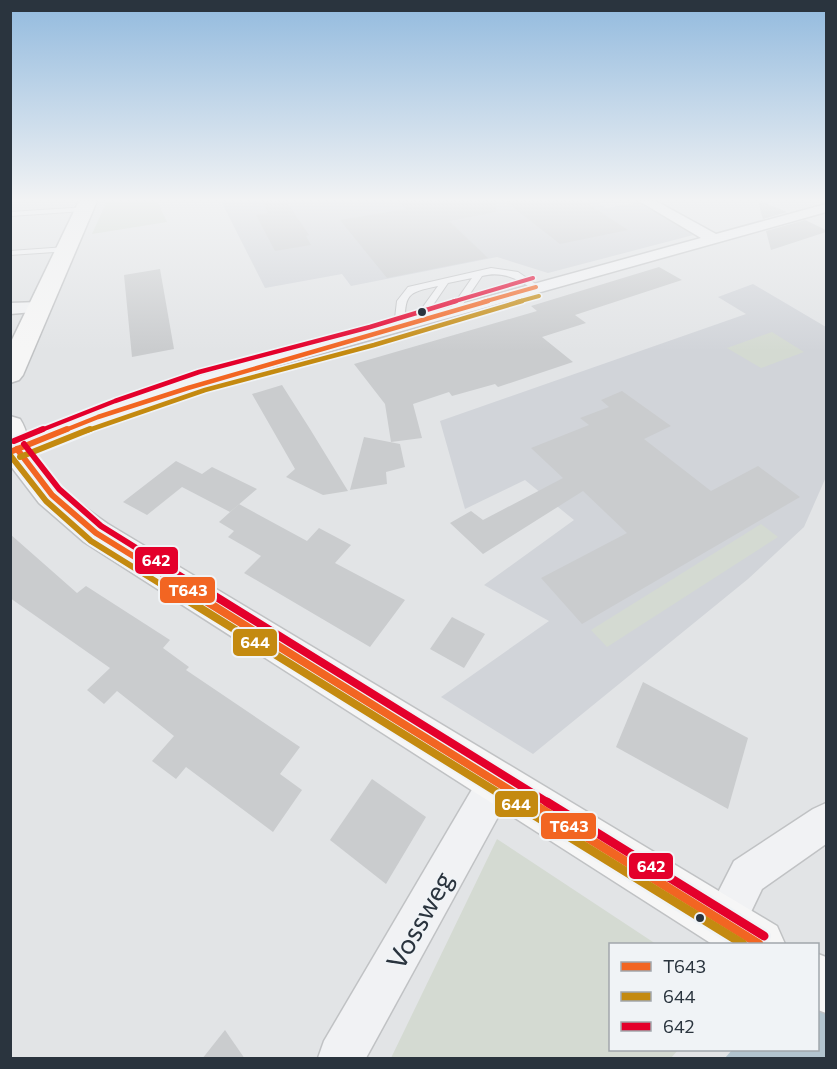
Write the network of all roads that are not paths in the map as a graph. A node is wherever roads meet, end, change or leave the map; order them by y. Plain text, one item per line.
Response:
1 (40, 251) edge
2 (65, 251) edge
3 (666, 251) edge
4 (10, 253) edge
5 (480, 272) junction
6 (446, 280) junction
7 (536, 287) junction
8 (39, 306) junction
9 (10, 309) edge
10 (454, 311) junction
11 (408, 325) junction
12 (10, 375) edge
13 (13, 442) edge
14 (497, 782) junction
15 (826, 822) edge
16 (742, 933) edge
17 (341, 1059) edge

1 - 4 lane
2 - 8 main road
3 - 7 street
5 - 6 lane
5 - 7 lane
5 - 10 lane
6 - 11 lane
6 - 11 lane
7 - 10 street
8 - 9 street
8 - 12 main road
10 - 11 street
11 - 13 street
13 - 14 main road
14 - 16 main road
14 - 17 street, Vossweg
15 - 16 street

